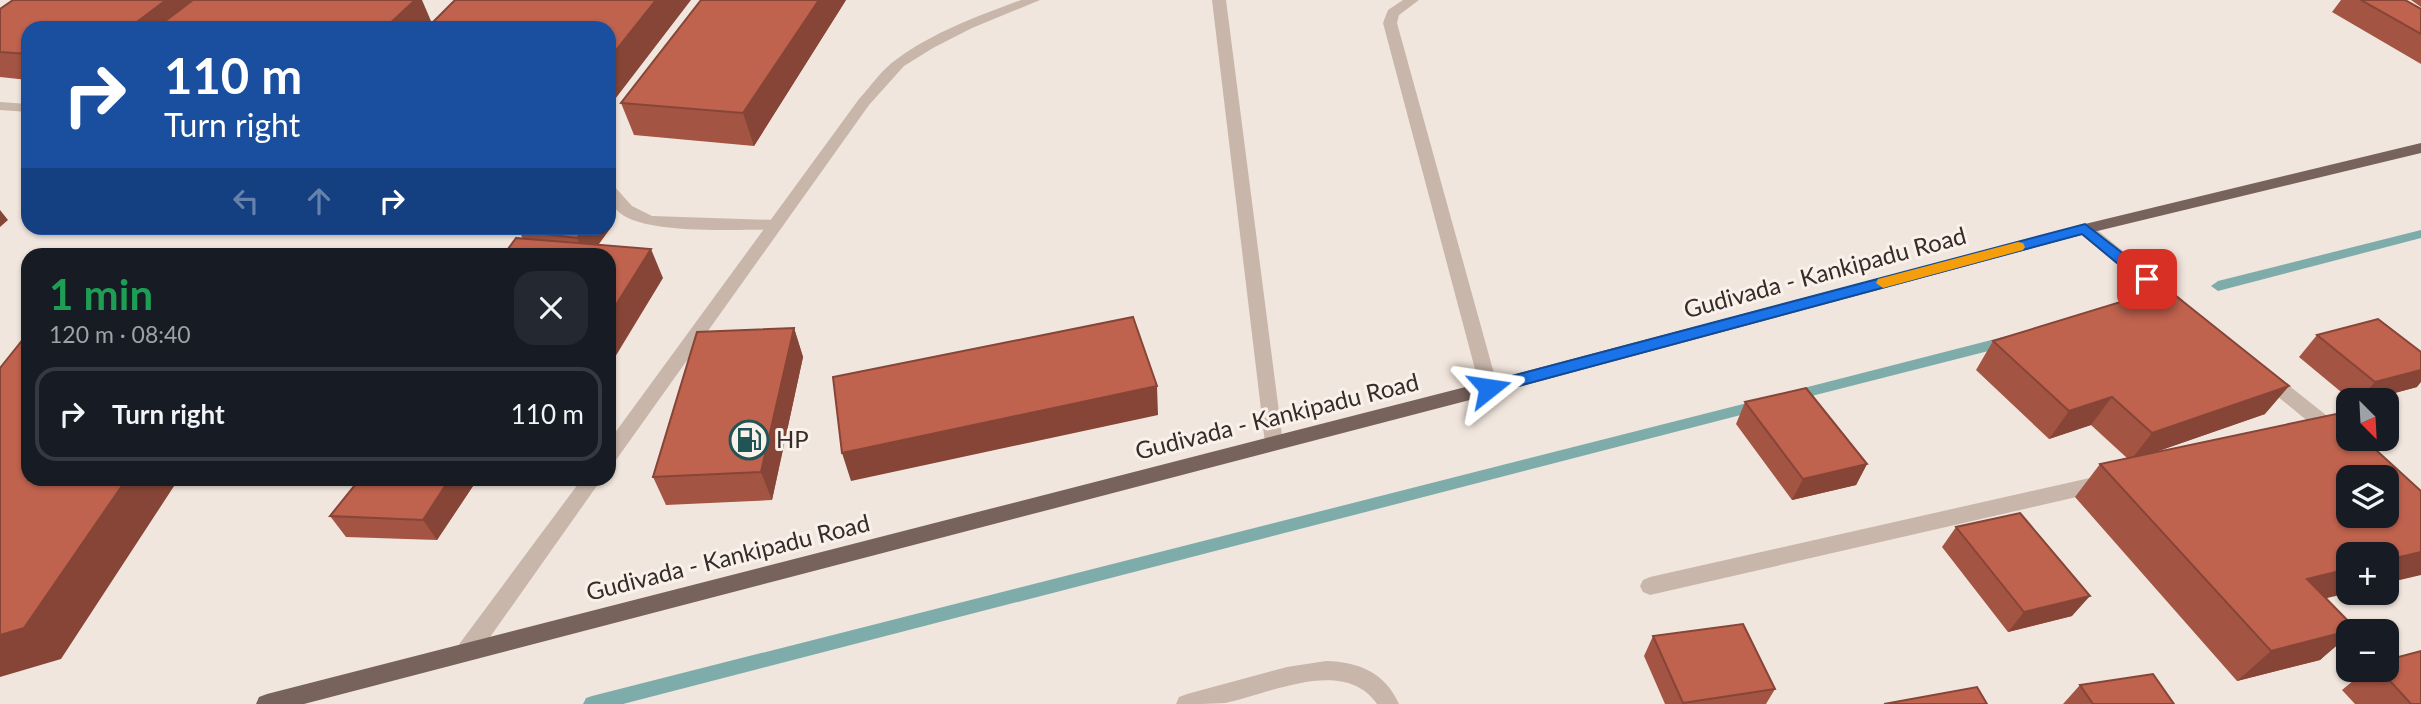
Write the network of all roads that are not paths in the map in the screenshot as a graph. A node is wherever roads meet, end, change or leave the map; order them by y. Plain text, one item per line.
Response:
1 (1033, 0) edge
2 (1219, 0) edge
3 (1412, 0) edge
4 (0, 106) edge
5 (21, 108) edge
6 (2421, 148) edge
7 (616, 198) edge
8 (775, 225) junction
9 (2085, 229) junction
10 (2192, 317) edge
11 (2257, 369) edge
12 (1489, 388) junction
13 (2332, 431) junction
14 (2336, 434) edge
15 (2305, 437) edge
16 (1274, 443) junction
17 (616, 445) edge
18 (2127, 477) edge
19 (587, 486) edge
20 (1650, 586) dead end
21 (468, 650) junction
22 (267, 704) edge
23 (1187, 704) edge
24 (1388, 704) edge

1 - 8 street
2 - 16 street
3 - 12 street
4 - 5 street
6 - 9 main road, Gudivada - Kankipadu Road
7 - 8 street
8 - 17 street
9 - 10 street
9 - 12 main road, Gudivada - Kankipadu Road
11 - 13 street
12 - 16 main road, Gudivada - Kankipadu Road
13 - 14 street
13 - 15 street
16 - 21 main road, Gudivada - Kankipadu Road
18 - 20 street
19 - 21 street
21 - 22 main road, Gudivada - Kankipadu Road
23 - 24 street

